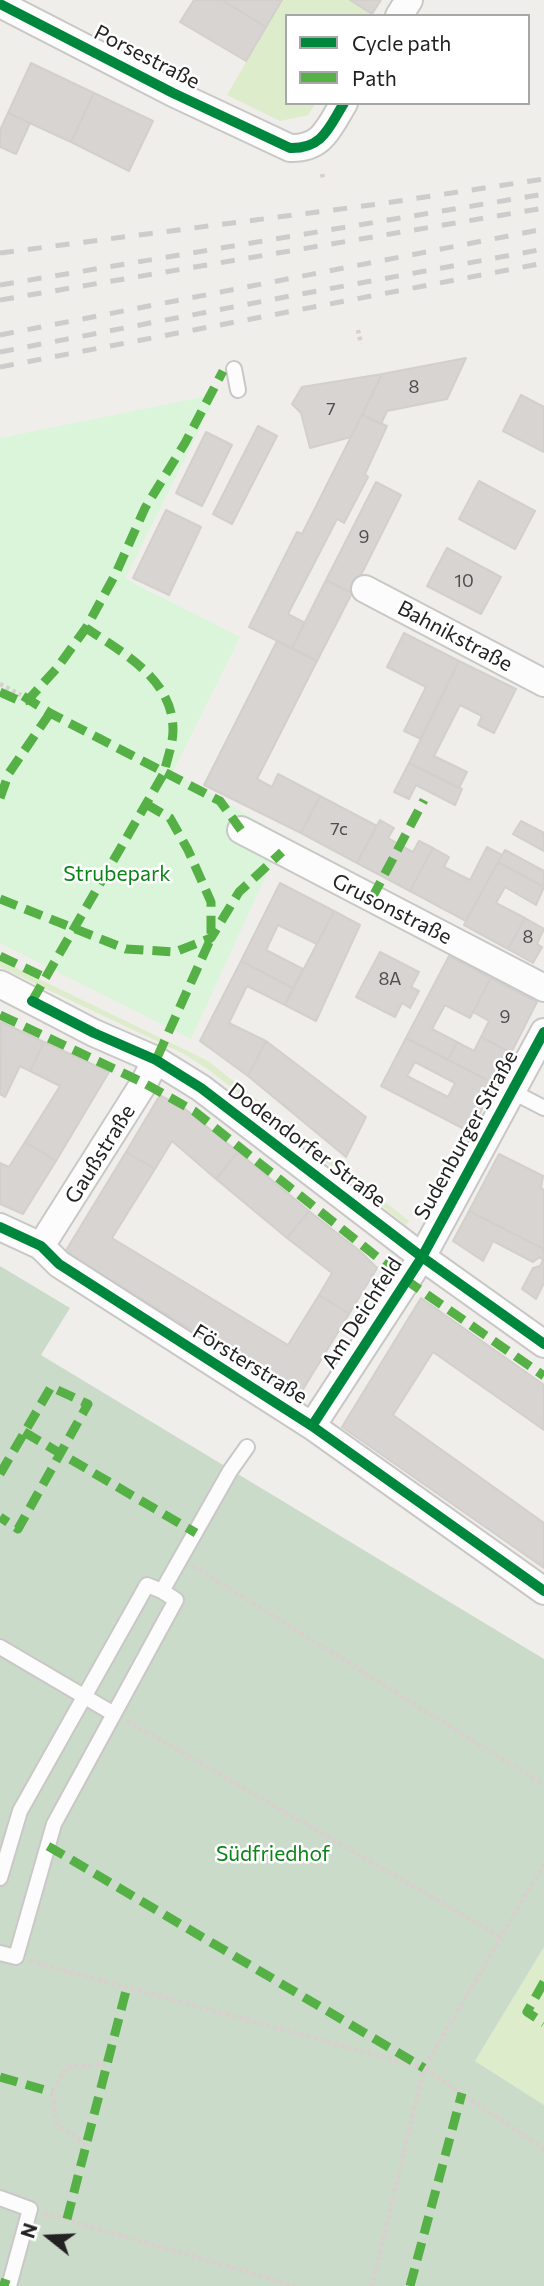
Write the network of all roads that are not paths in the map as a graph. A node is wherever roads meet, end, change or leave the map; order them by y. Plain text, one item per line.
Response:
1 (0, 4) edge
2 (343, 105) edge
3 (234, 369) dead end
4 (238, 390) dead end
5 (365, 589) dead end
6 (544, 683) edge
7 (241, 830) dead end
8 (0, 984) edge
9 (544, 988) edge
10 (544, 1032) edge
11 (156, 1060) junction
12 (513, 1092) junction
13 (544, 1108) edge
14 (0, 1227) edge
15 (41, 1246) junction
16 (422, 1257) junction
17 (544, 1344) edge
18 (312, 1426) junction
19 (247, 1447) dead end
20 (162, 1591) junction
21 (544, 1591) edge
22 (0, 1647) edge
23 (84, 1697) junction
24 (114, 1714) junction
25 (0, 1878) edge
26 (0, 1953) edge
27 (0, 2199) edge
28 (9, 2286) edge

1 - 2 street, Porsestraße
3 - 4 lane
5 - 6 street, Bahnikstraße
7 - 9 street, Grusonstraße
8 - 11 street, Dodendorfer Straße
10 - 12 street, Sudenburger Straße
11 - 15 street, Gaußstraße
11 - 16 street, Dodendorfer Straße
12 - 13 lane
12 - 16 street, Sudenburger Straße
14 - 15 street, Försterstraße
15 - 18 street, Försterstraße
16 - 17 street, Dodendorfer Straße
16 - 18 street, Am Deichfeld
18 - 21 street, Försterstraße
19 - 20 lane
20 - 23 lane
20 - 24 lane
22 - 23 lane
23 - 24 lane
23 - 25 lane
24 - 26 lane
27 - 28 lane

